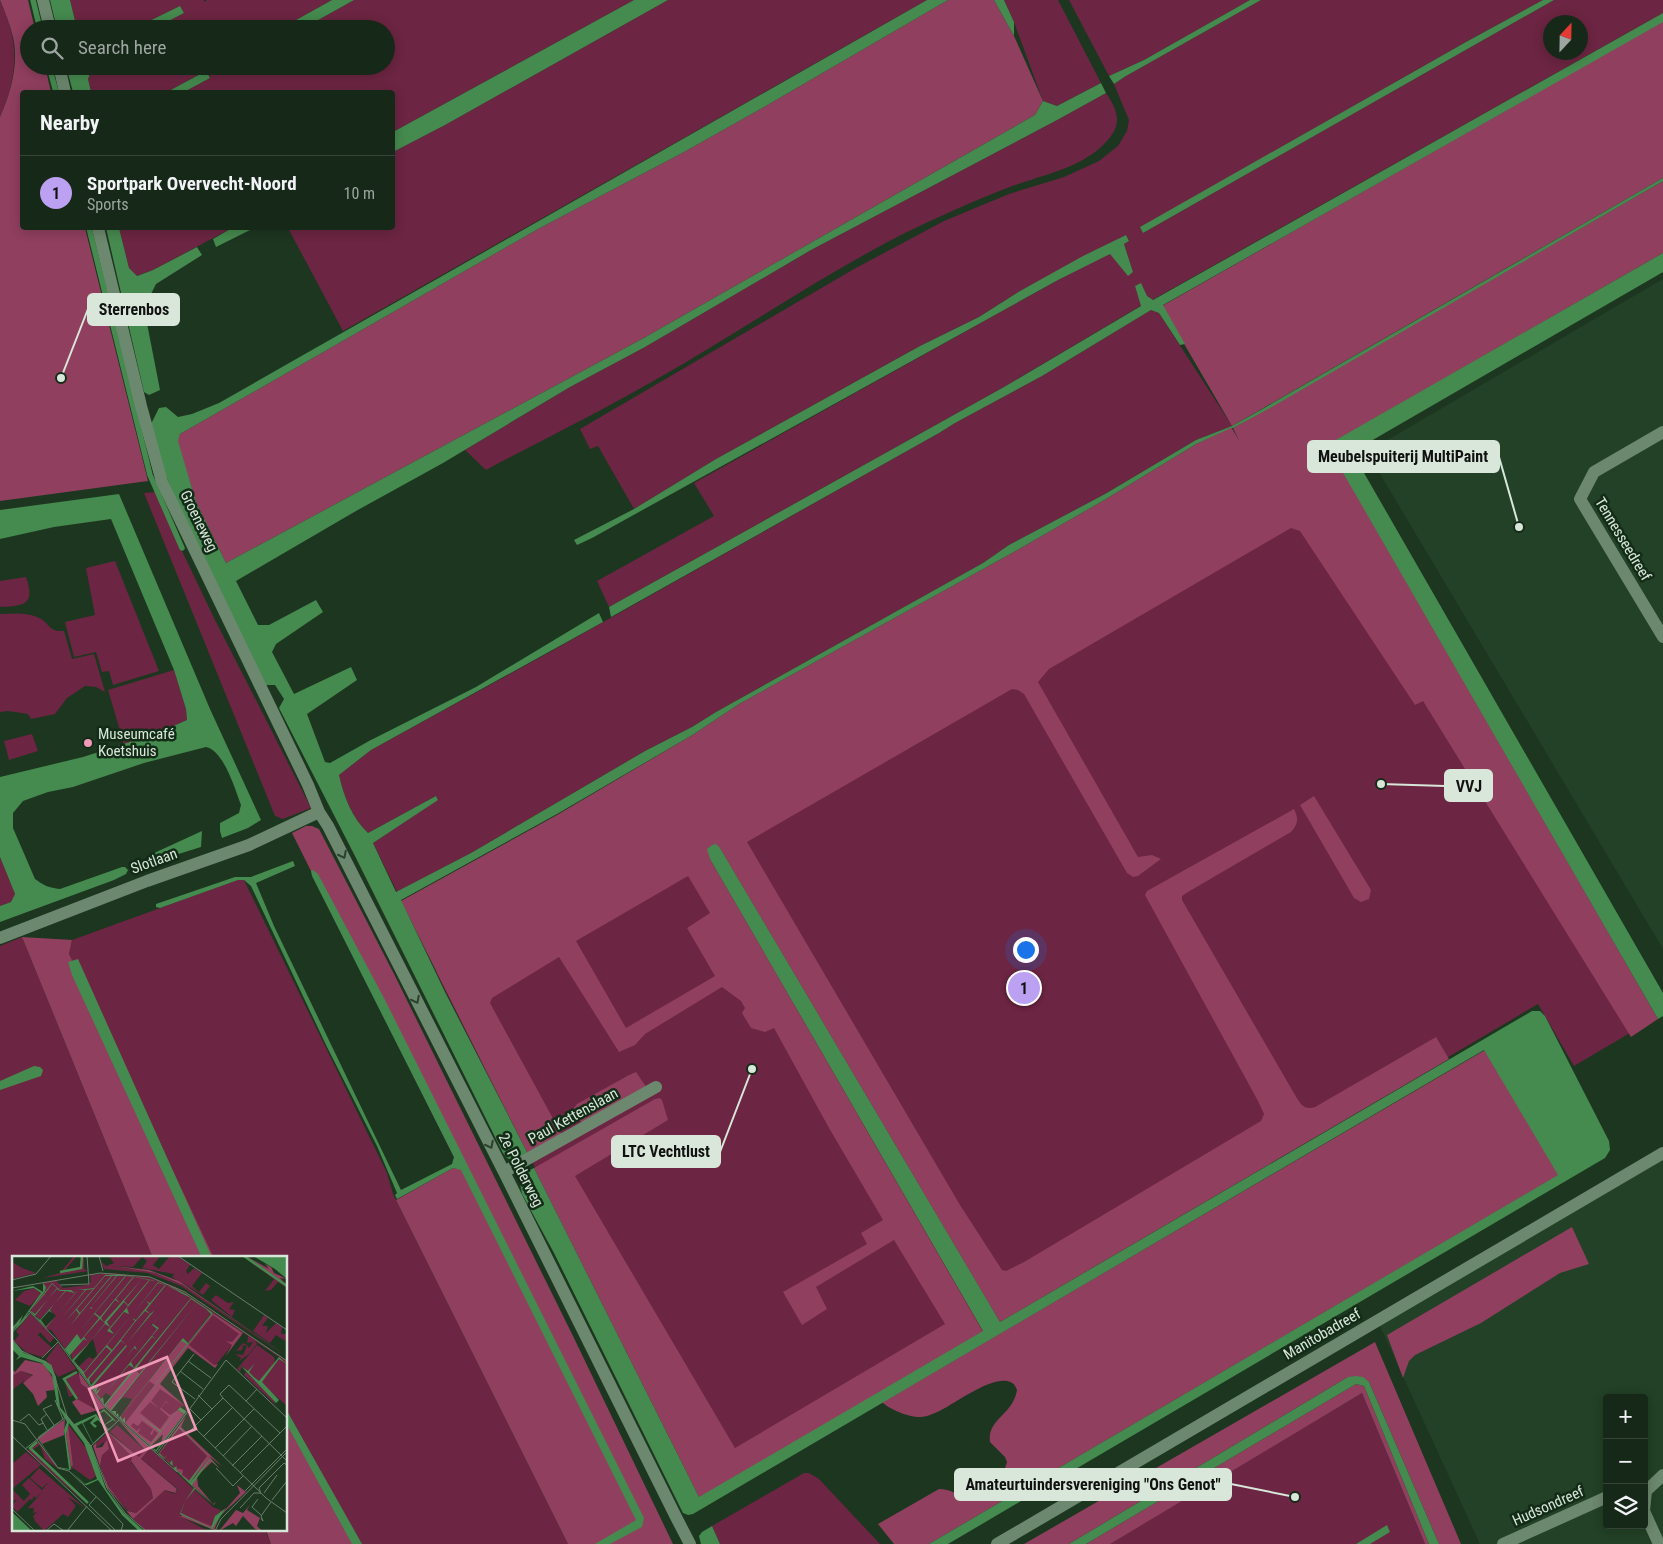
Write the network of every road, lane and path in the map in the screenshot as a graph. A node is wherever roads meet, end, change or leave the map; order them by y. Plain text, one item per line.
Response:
1 (43, 0) edge
2 (48, 20) edge
3 (61, 75) edge
4 (65, 90) edge
5 (98, 230) edge
6 (1663, 432) edge
7 (1663, 637) edge
8 (319, 812) junction
9 (0, 938) edge
10 (656, 1087) dead end
11 (1663, 1153) edge
12 (504, 1172) junction
13 (1663, 1474) edge
14 (1648, 1488) edge
15 (1603, 1499) edge
16 (1648, 1520) edge
17 (690, 1544) edge
18 (998, 1544) edge
19 (1503, 1544) edge
20 (1659, 1544) edge

1 - 2 street
3 - 4 street
5 - 8 street, Groeneweg
6 - 7 street, Tennesseedreef
8 - 9 street, Slotlaan
8 -> 12 street, 2e Polderweg
10 - 12 street, Paul Kettenslaan
11 - 18 street, Manitobadreef
12 - 17 street, 2e Polderweg
13 - 14 street
15 - 19 street, Hudsondreef
16 - 20 street

